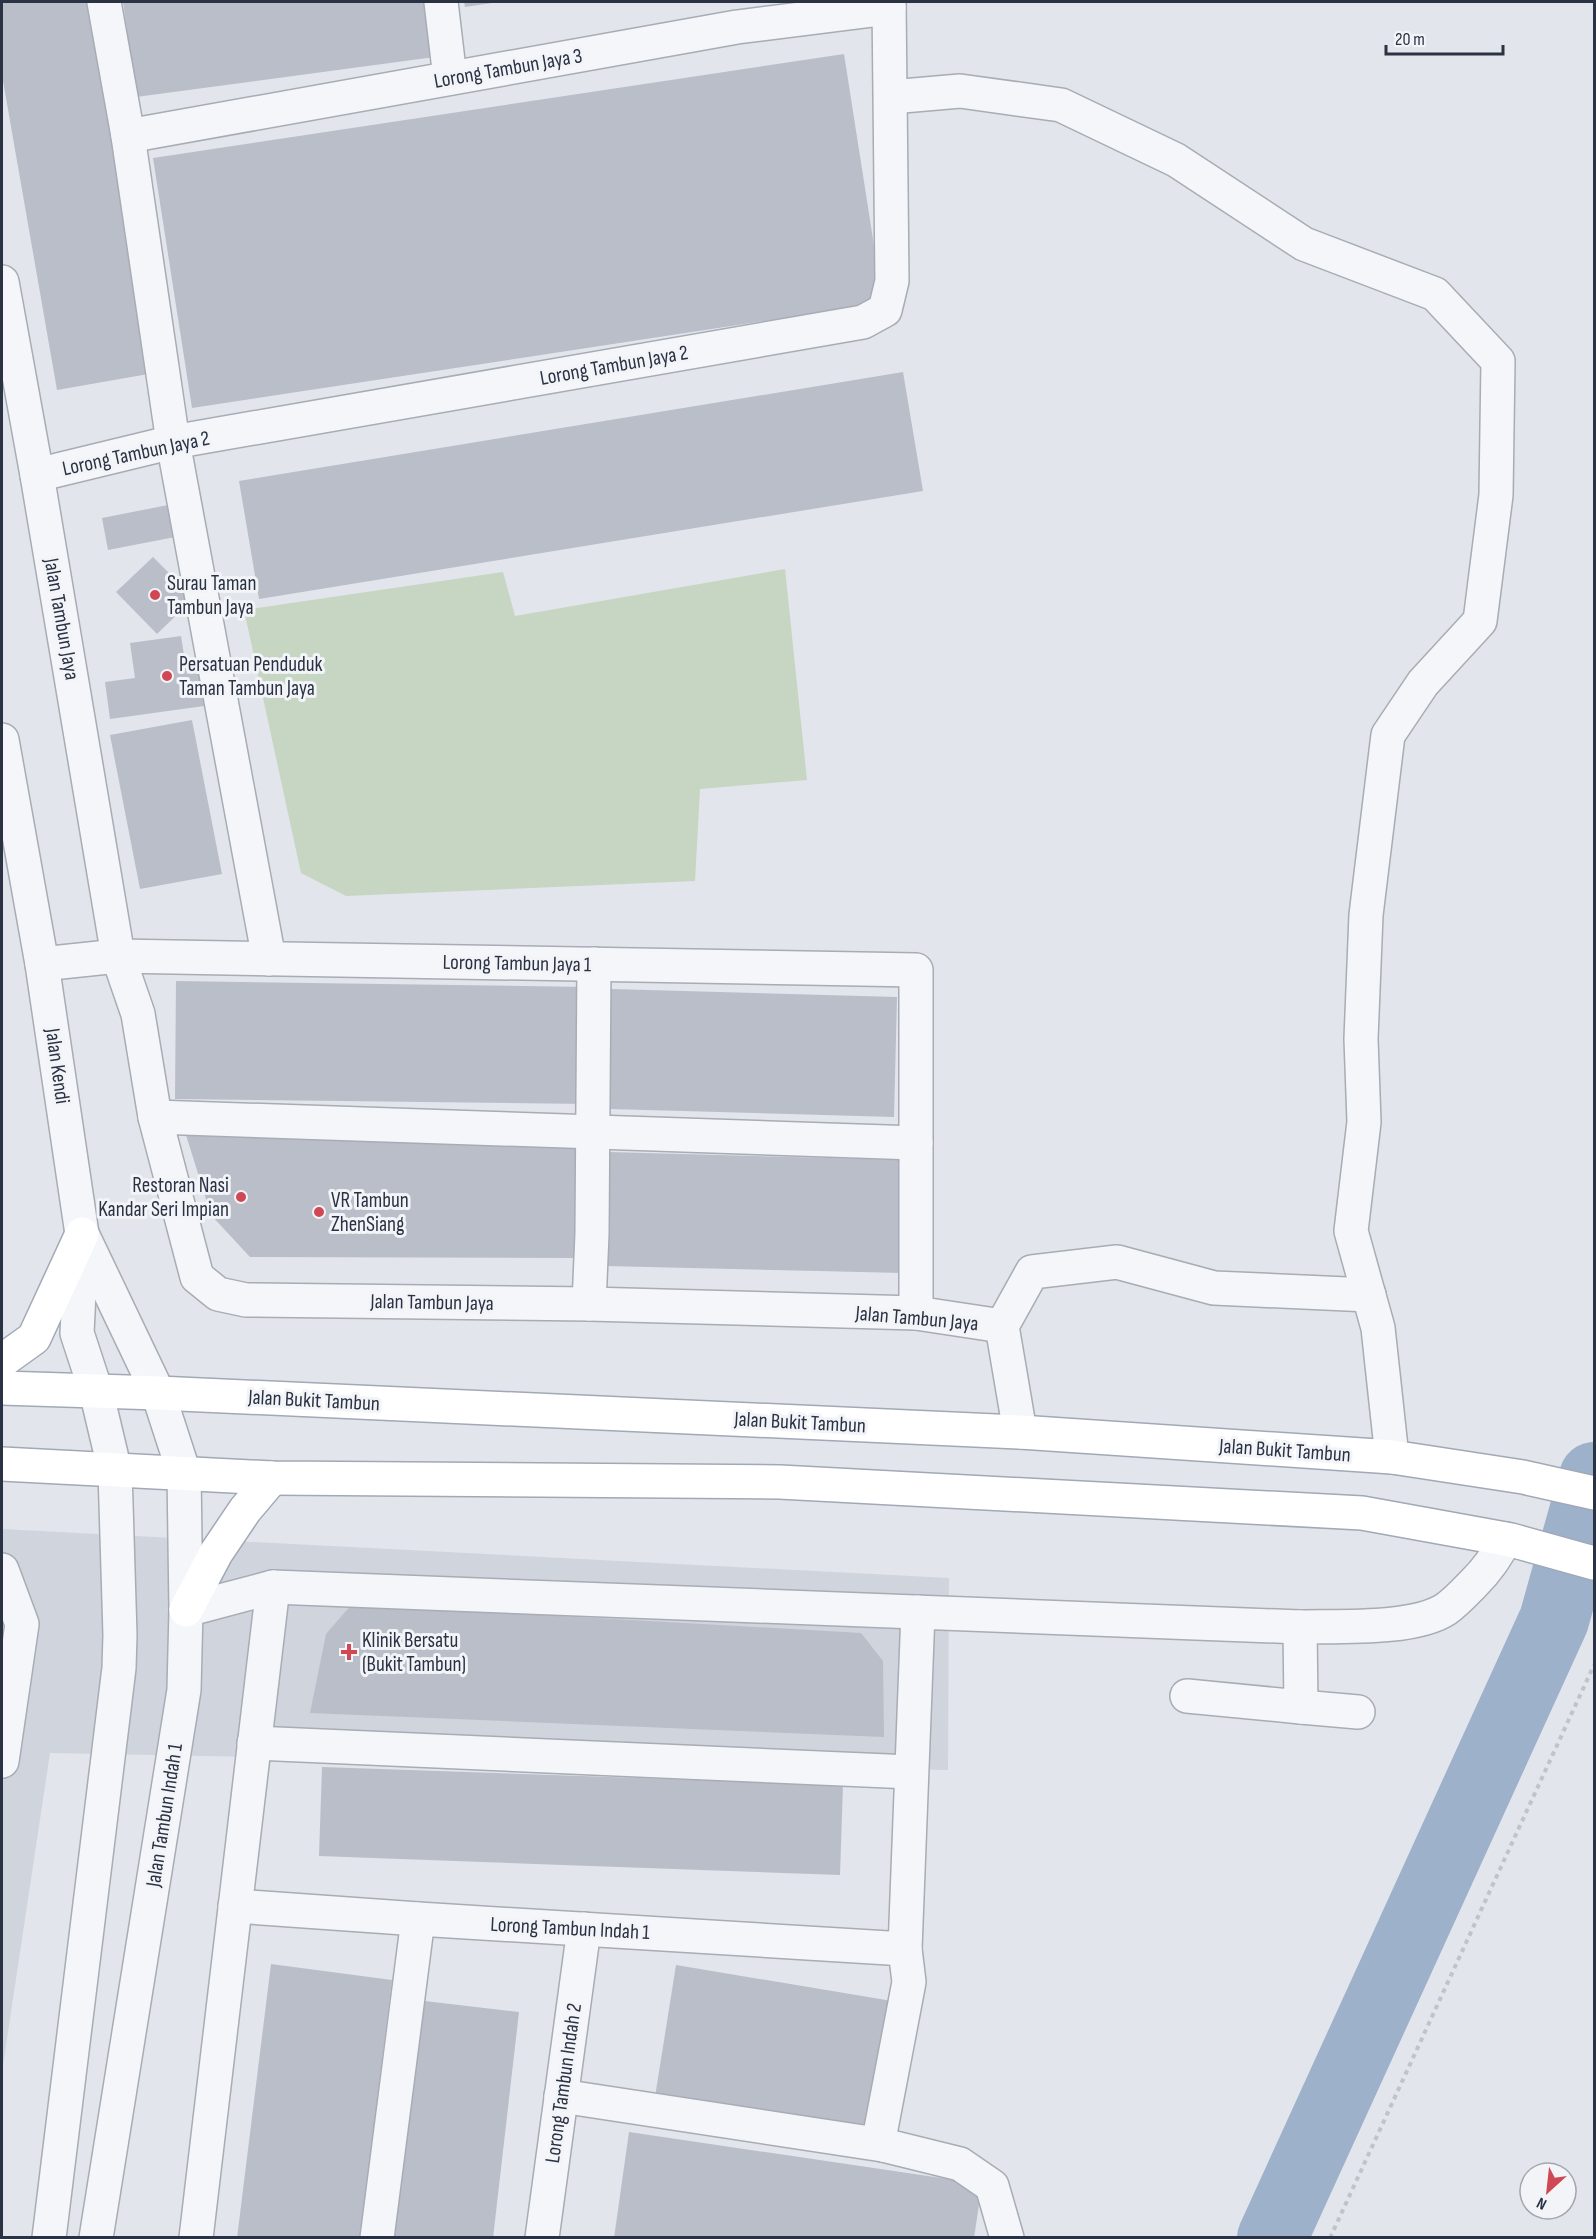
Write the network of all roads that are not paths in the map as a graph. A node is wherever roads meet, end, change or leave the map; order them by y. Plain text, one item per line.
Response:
1 (104, 2) edge
2 (441, 2) edge
3 (889, 5) edge
4 (450, 78) junction
5 (891, 97) junction
6 (128, 136) junction
7 (2, 282) edge
8 (173, 442) junction
9 (37, 475) junction
10 (2, 740) edge
11 (118, 956) junction
12 (269, 959) junction
13 (42, 964) junction
14 (594, 964) junction
15 (155, 1117) junction
16 (592, 1132) junction
17 (916, 1143) junction
18 (82, 1234) junction
19 (1369, 1295) junction
20 (589, 1304) junction
21 (916, 1313) junction
22 (1002, 1326) junction
23 (2, 1361) edge
24 (2, 1388) edge
25 (96, 1390) junction
26 (158, 1393) junction
27 (1020, 1432) junction
28 (1392, 1457) junction
29 (2, 1464) edge
30 (115, 1471) junction
31 (184, 1473) junction
32 (272, 1478) junction
33 (1594, 1493) edge
34 (1508, 1539) junction
35 (1594, 1563) edge
36 (2, 1570) edge
37 (273, 1587) junction
38 (186, 1610) junction
39 (918, 1612) junction
40 (1300, 1627) junction
41 (1187, 1696) dead end
42 (1302, 1707) junction
43 (1358, 1712) dead end
44 (4, 1723) edge
45 (254, 1743) junction
46 (2, 1761) edge
47 (912, 1772) junction
48 (235, 1906) junction
49 (418, 1919) junction
50 (584, 1929) junction
51 (905, 1949) junction
52 (561, 2096) junction
53 (883, 2145) junction
54 (49, 2238) edge
55 (96, 2238) edge
56 (196, 2238) edge
57 (376, 2238) edge
58 (542, 2238) edge
59 (1007, 2238) edge

1 - 6 street
2 - 4 street
3 - 4 street, Lorong Tambun Jaya 3
3 - 5 street, Lorong Tambun Jaya 2
4 - 6 street, Lorong Tambun Jaya 3
5 - 8 street, Lorong Tambun Jaya 2
5 - 19 street
6 - 8 street
7 - 9 street, Jalan Tambun Jaya
8 - 9 street, Lorong Tambun Jaya 2
8 - 12 street
9 - 11 street, Jalan Tambun Jaya
10 - 13 street, Jalan Kendi
11 - 12 street, Lorong Tambun Jaya 1
11 - 13 street
11 - 15 street, Jalan Tambun Jaya
12 - 14 street, Lorong Tambun Jaya 1
13 - 18 street, Jalan Kendi
14 - 16 street
14 - 17 street, Lorong Tambun Jaya 1
15 - 16 street
15 - 20 street, Jalan Tambun Jaya
16 - 17 street
16 - 20 street
17 - 21 street
18 - 23 main road
18 - 25 street, Jalan Kendi
18 - 26 street, Jalan Tambun Indah 1
19 - 22 street
19 - 28 street
20 - 21 street, Jalan Tambun Jaya
21 - 22 street, Jalan Tambun Jaya
22 - 27 street
24 - 25 main road, Jalan Bukit Tambun
25 - 26 main road, Jalan Bukit Tambun
25 - 30 street
26 - 27 main road, Jalan Bukit Tambun
26 - 31 street, Jalan Tambun Indah 1
27 - 28 main road, Jalan Bukit Tambun
28 - 33 main road, Jalan Bukit Tambun
29 - 30 main road
30 - 31 main road
30 - 54 street
31 - 32 main road
31 - 38 street, Jalan Tambun Indah 1
32 - 34 main road
32 - 38 main road
34 - 35 main road
34 - 40 street
36 - 44 street
37 - 38 street
37 - 39 street
37 - 45 street
38 - 55 street, Jalan Tambun Indah 1
39 - 40 street
39 - 47 street
40 - 42 street
41 - 42 street
42 - 43 street
44 - 46 street
45 - 47 street
45 - 48 street
47 - 51 street
48 - 49 street, Lorong Tambun Indah 1
48 - 56 street
49 - 50 street, Lorong Tambun Indah 1
49 - 57 street
50 - 51 street, Lorong Tambun Indah 1
50 - 52 street, Lorong Tambun Indah 2
51 - 53 street
52 - 53 street
52 - 58 street, Lorong Tambun Indah 2
53 - 59 street

